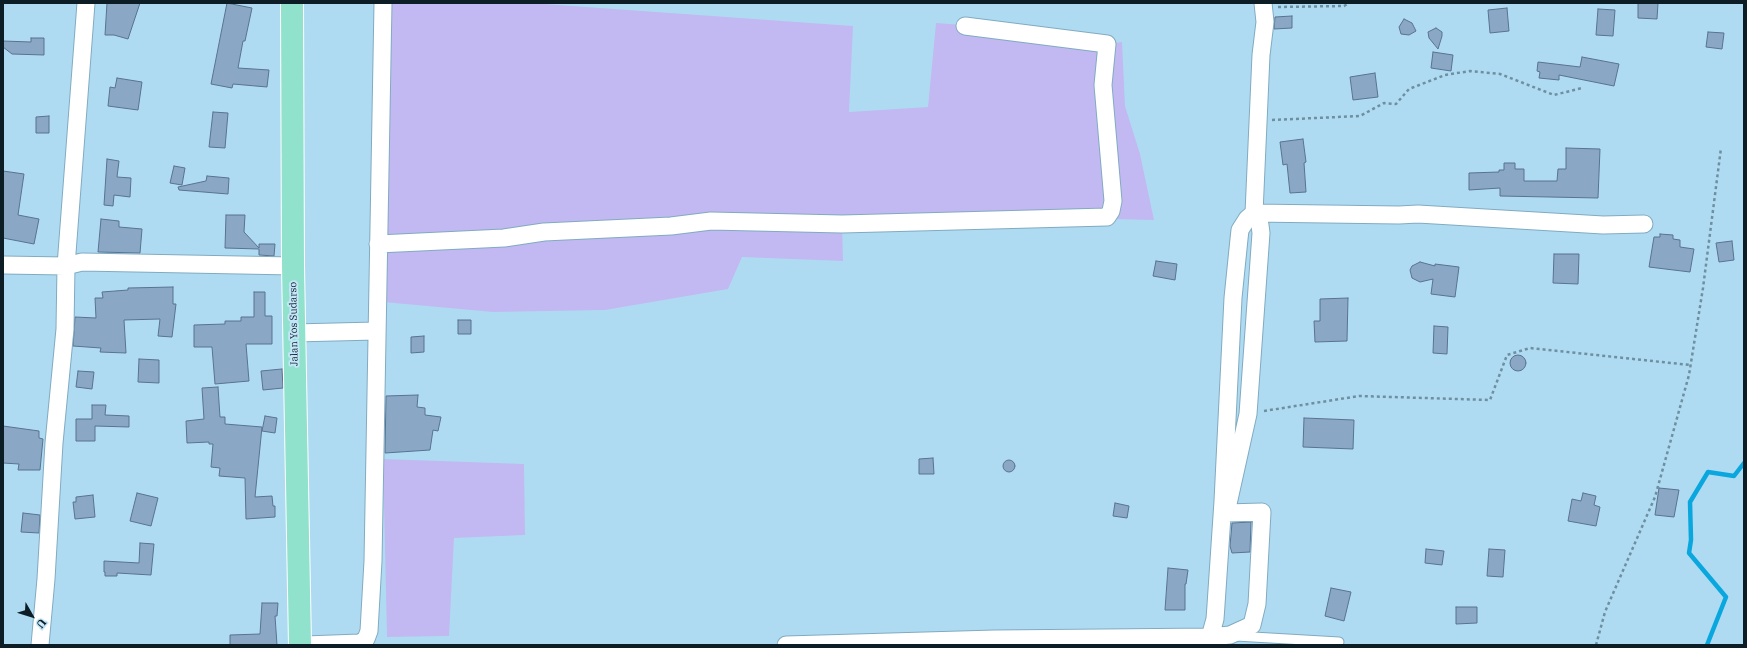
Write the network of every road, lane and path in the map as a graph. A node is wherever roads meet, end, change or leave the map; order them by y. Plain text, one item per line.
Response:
1 (86, 3) edge
2 (292, 3) edge
3 (383, 3) edge
4 (1349, 3) edge
5 (1263, 5) edge
6 (965, 26) dead end
7 (1582, 88) dead end
8 (1258, 120) junction
9 (1721, 148) dead end
10 (1254, 213) junction
11 (1644, 224) dead end
12 (378, 244) junction
13 (3, 265) edge
14 (66, 266) junction
15 (293, 266) junction
16 (376, 331) junction
17 (294, 333) junction
18 (1690, 365) junction
19 (1248, 414) junction
20 (1210, 638) junction
21 (1230, 640) edge
22 (372, 642) edge
23 (1339, 642) dead end
24 (40, 645) edge
25 (300, 645) edge
26 (305, 645) edge
27 (786, 645) edge
28 (1596, 645) edge

1 - 14 street
2 - 15 main road, Jalan Yos Sudarso
3 - 12 street
4 - 5 path
5 - 8 street
6 - 12 street
7 - 8 path
8 - 10 street
9 - 18 path
10 - 11 street
10 - 19 street
10 - 20 street
12 - 16 street
13 - 14 street
14 - 15 street
14 - 24 street
15 - 17 main road, Jalan Yos Sudarso
16 - 17 street
16 - 22 street
17 - 25 main road, Jalan Yos Sudarso
18 - 19 path
18 - 28 path
19 - 21 street
20 - 21 street
20 - 27 street
21 - 23 lane
22 - 26 street

